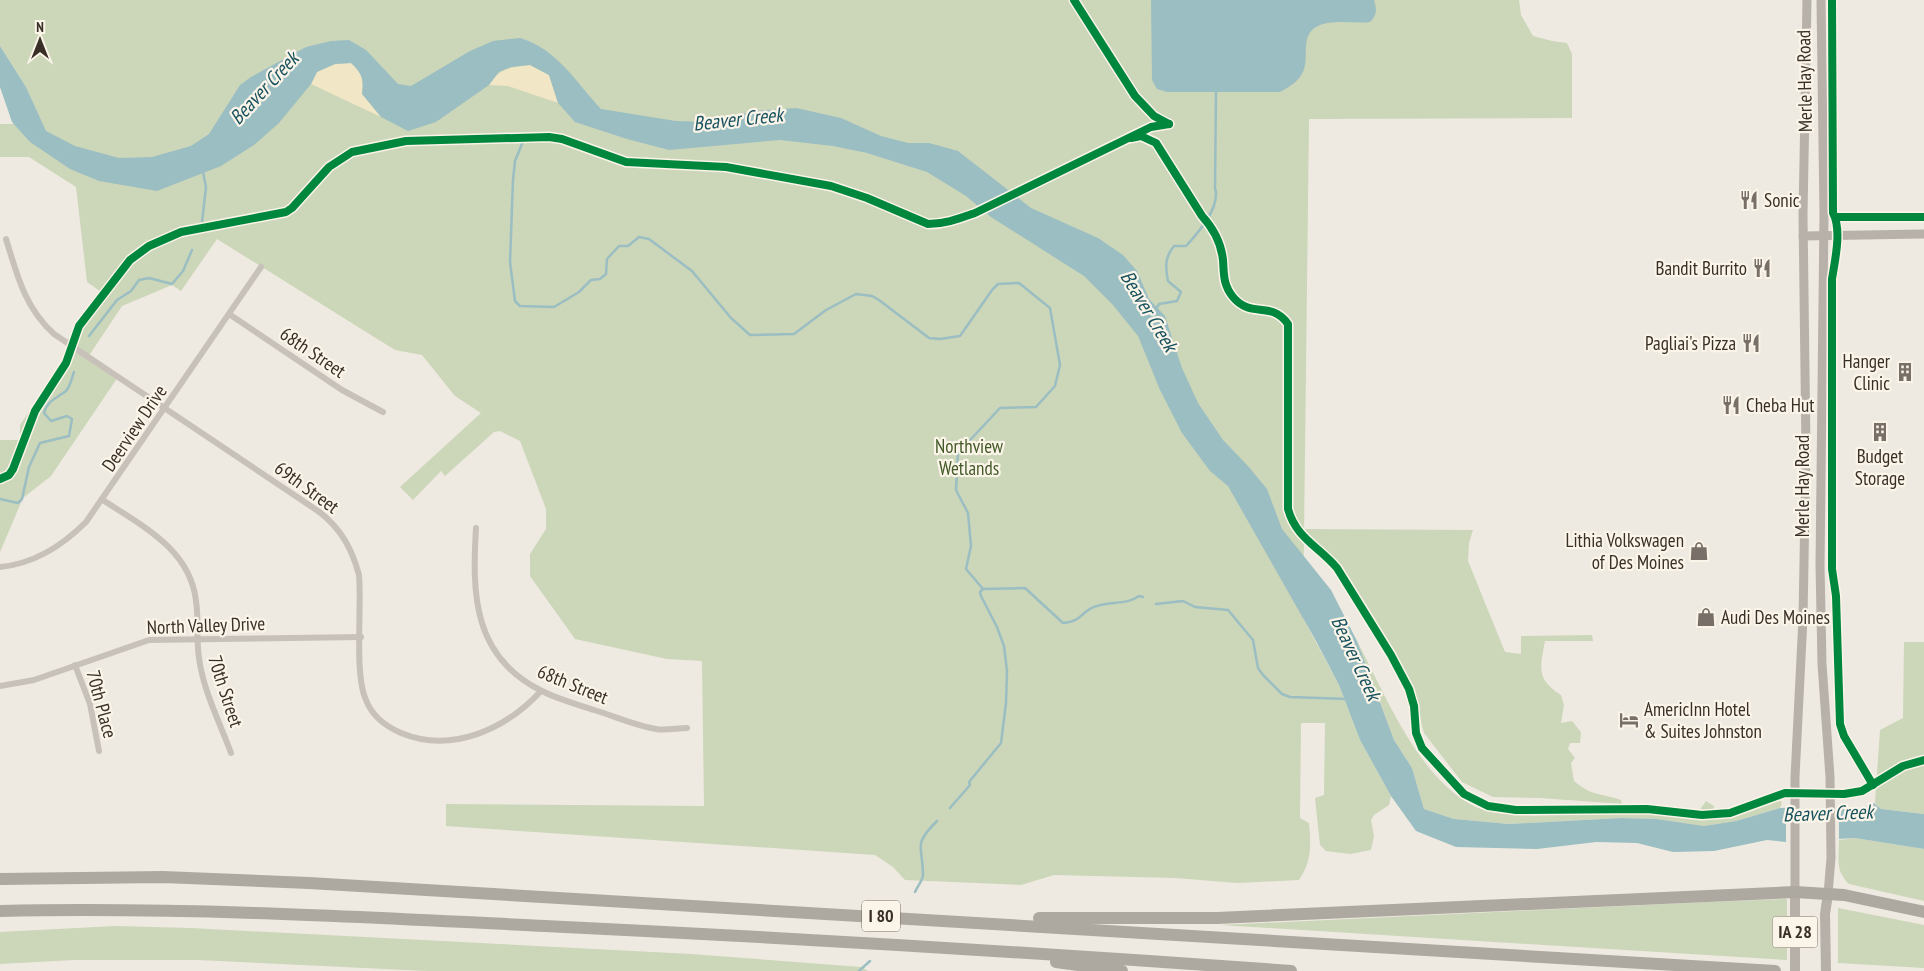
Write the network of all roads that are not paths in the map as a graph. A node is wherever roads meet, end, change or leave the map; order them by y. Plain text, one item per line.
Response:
1 (1807, 0) edge
2 (1820, 0) edge
3 (1924, 234) edge
4 (1804, 236) junction
5 (1823, 236) junction
6 (6, 239) dead end
7 (260, 266) dead end
8 (229, 314) junction
9 (165, 409) junction
10 (383, 412) dead end
11 (103, 500) junction
12 (476, 528) dead end
13 (0, 567) edge
14 (361, 637) junction
15 (198, 638) junction
16 (76, 665) junction
17 (0, 686) edge
18 (541, 691) junction
19 (687, 728) dead end
20 (99, 751) dead end
21 (231, 753) dead end
22 (0, 879) edge
23 (1795, 892) junction
24 (1828, 894) junction
25 (0, 911) edge
26 (1924, 912) edge
27 (909, 918) junction
28 (1020, 952) junction
29 (1122, 971) edge
30 (1291, 971) edge
31 (1769, 971) edge
32 (1795, 971) edge
33 (1826, 971) edge

1 - 4 main road, Merle Hay Road
2 - 5 main road, Merle Hay Road
3 - 5 main road
4 - 5 main road
4 - 23 main road, Merle Hay Road
5 - 24 main road, Merle Hay Road
6 - 9 street, 69th Street
7 - 8 street, Deerview Drive
8 - 9 street, Deerview Drive
8 - 10 street, 68th Street
9 - 11 street, Deerview Drive
9 - 14 street, 69th Street
11 - 13 street, Deerview Drive
11 - 15 street, 70th Street
12 - 18 street, 68th Street
14 - 15 street, North Valley Drive
14 - 18 street, 69th Street
15 - 16 street, North Valley Drive
15 - 21 street, 70th Street
16 - 17 street, North Valley Drive
16 - 20 street, 70th Place
18 - 19 street, 68th Street
22 - 27 highway, I 80
23 - 24 highway
23 - 27 highway
23 - 32 main road, Merle Hay Road / IA 28
24 - 26 highway
24 - 33 main road, Merle Hay Road / IA 28
25 - 28 highway, I 80
27 - 31 highway, I 80
28 - 29 highway
28 - 30 highway, I 80

